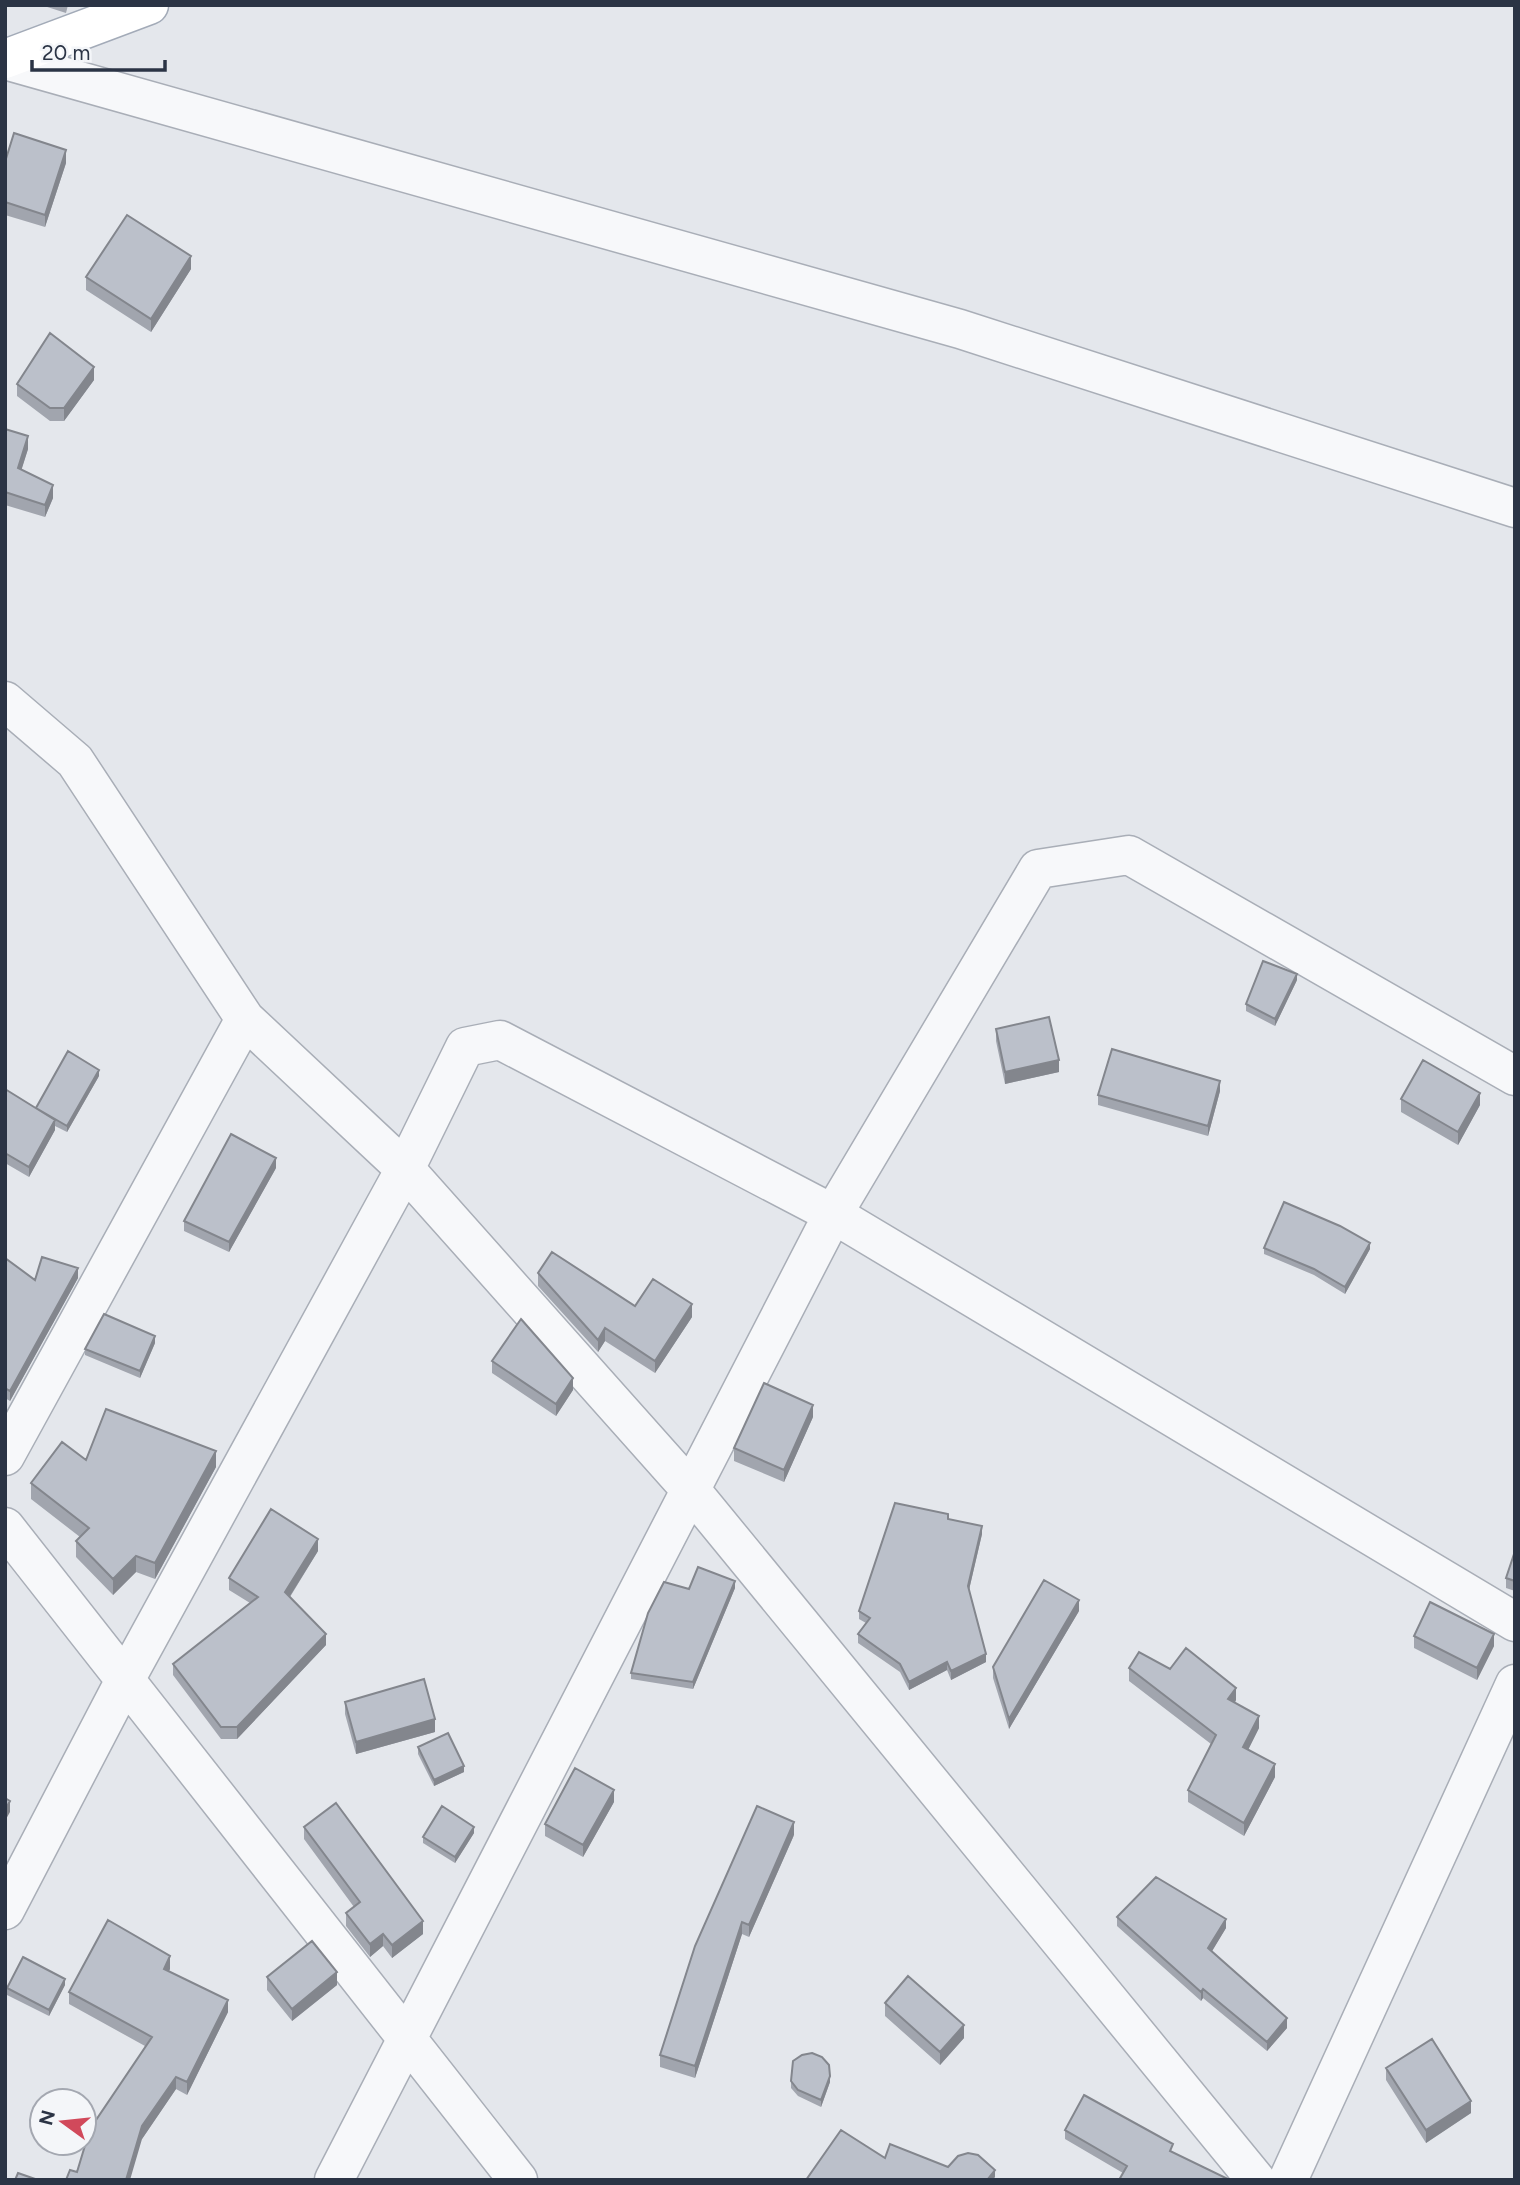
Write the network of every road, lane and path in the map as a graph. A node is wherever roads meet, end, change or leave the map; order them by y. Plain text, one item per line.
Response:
1 (149, 5) edge
2 (5, 59) edge
3 (1515, 508) edge
4 (5, 701) edge
5 (245, 1018) junction
6 (1515, 1076) edge
7 (405, 1168) junction
8 (834, 1214) junction
9 (5, 1456) edge
10 (690, 1489) junction
11 (5, 1527) edge
12 (1515, 1622) edge
13 (125, 1680) junction
14 (1515, 1684) edge
15 (5, 1910) edge
16 (405, 2040) junction
17 (334, 2180) edge
18 (518, 2180) edge
19 (1256, 2180) edge
20 (1288, 2180) edge

1 - 2 main road
2 - 3 street
4 - 5 street
5 - 7 street
5 - 9 street
6 - 8 street
7 - 8 street
7 - 10 street
7 - 13 street
8 - 10 street
8 - 12 street
10 - 16 street
10 - 19 street
11 - 13 street
13 - 15 street
13 - 16 street
14 - 20 street
16 - 17 street
16 - 18 street

